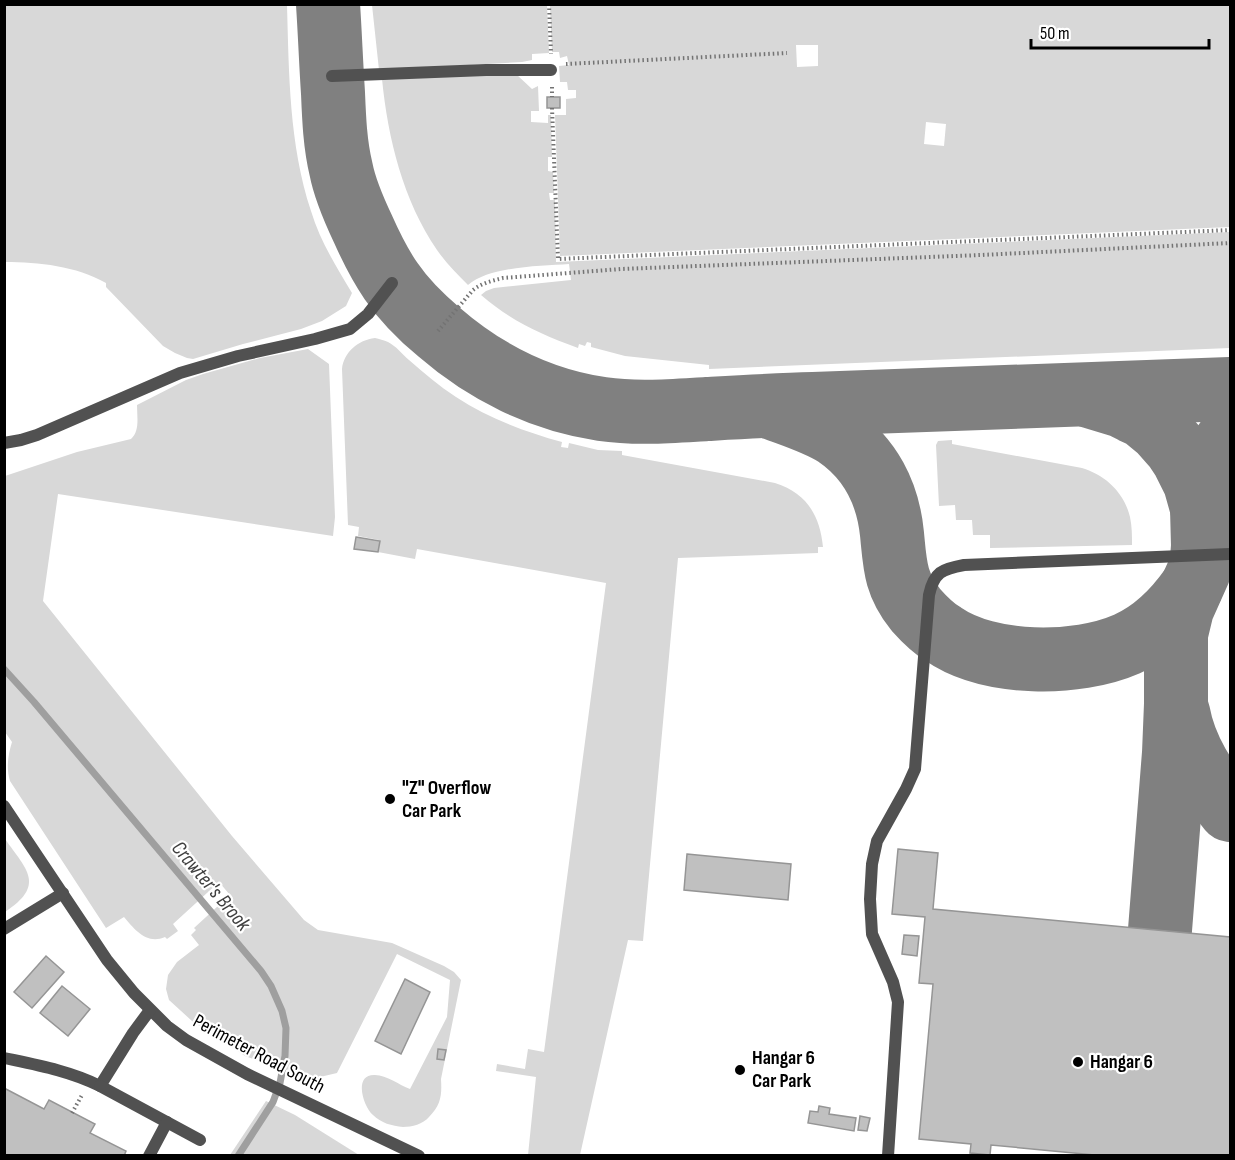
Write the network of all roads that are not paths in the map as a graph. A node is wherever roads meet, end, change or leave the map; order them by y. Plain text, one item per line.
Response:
1 (557, 67) road end
2 (332, 76) dead end
3 (392, 283) dead end
4 (4, 442) edge
5 (1230, 554) edge
6 (4, 806) edge
7 (63, 893) junction
8 (4, 929) edge
9 (150, 1010) junction
10 (4, 1058) edge
11 (100, 1086) junction
12 (166, 1122) junction
13 (200, 1140) dead end
14 (149, 1155) edge
15 (419, 1155) edge
16 (888, 1155) edge

1 - 2 lane
3 - 4 lane
5 - 16 lane
6 - 7 lane, Perimeter Road South
7 - 8 lane
7 - 9 lane, Perimeter Road South
9 - 11 lane
9 - 15 lane, Perimeter Road South
10 - 11 lane
11 - 12 lane
12 - 13 lane
12 - 14 lane

